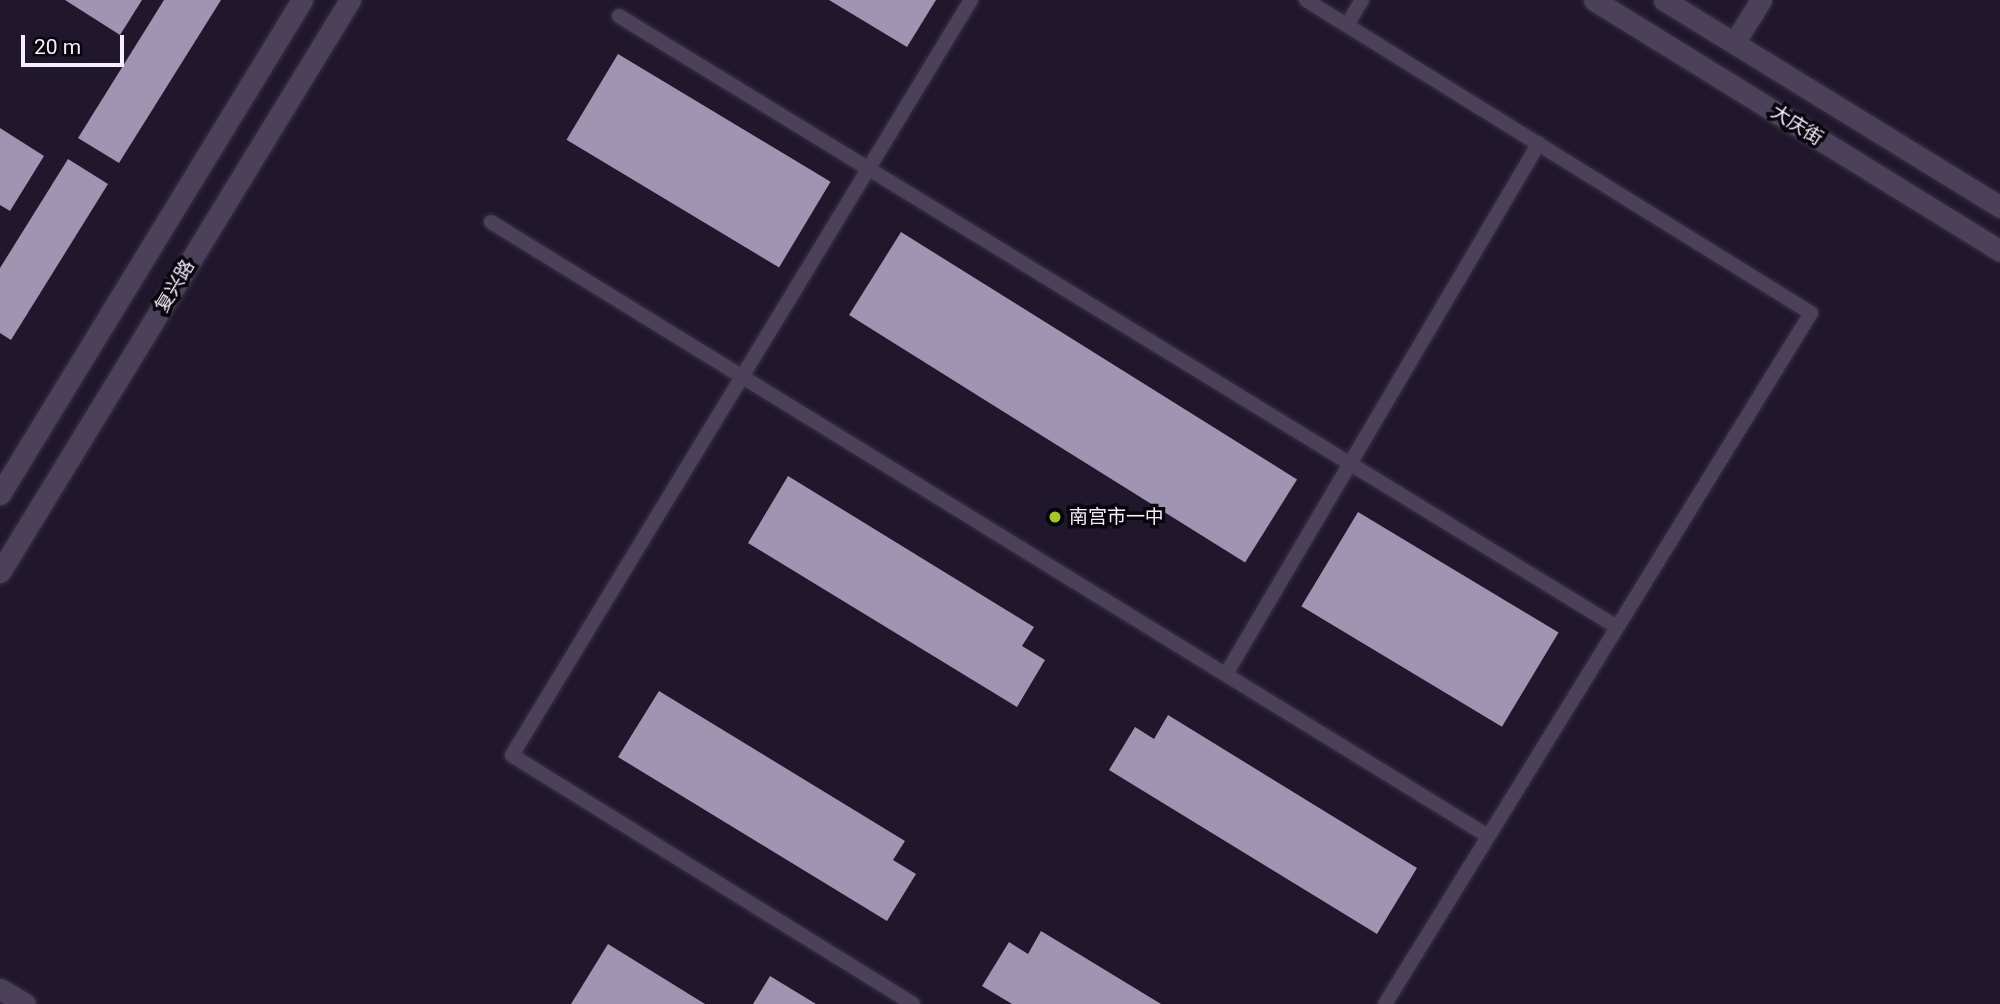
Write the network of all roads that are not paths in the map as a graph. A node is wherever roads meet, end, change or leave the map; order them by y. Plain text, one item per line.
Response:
1 (302, 0) edge
2 (350, 0) edge
3 (971, 0) edge
4 (1306, 0) edge
5 (1362, 0) edge
6 (1594, 0) edge
7 (1664, 0) edge
8 (1761, 0) edge
9 (619, 16) dead end
10 (1347, 25) junction
11 (1734, 43) junction
12 (1539, 143) junction
13 (869, 168) junction
14 (2000, 207) edge
15 (491, 222) dead end
16 (2000, 251) edge
17 (743, 377) junction
18 (1350, 463) junction
19 (0, 494) edge
20 (0, 572) edge
21 (1617, 627) junction
22 (1226, 674) junction
23 (1488, 836) junction
24 (0, 989) edge
25 (25, 1004) edge
26 (913, 1004) edge
27 (1385, 1004) edge

1 - 19 street
2 - 20 street, 复兴路
3 - 13 lane
4 - 10 lane
5 - 10 lane
6 - 16 street, 大庆街
7 - 11 street, 大庆街
8 - 11 street
9 - 13 lane
10 - 12 lane
11 - 14 street, 大庆街
12 - 18 lane
12 - 21 lane
13 - 17 lane
13 - 18 lane
15 - 17 lane
17 - 22 lane
17 - 26 lane
18 - 21 lane
18 - 22 lane
21 - 23 lane
22 - 23 lane
23 - 27 lane
24 - 25 street

